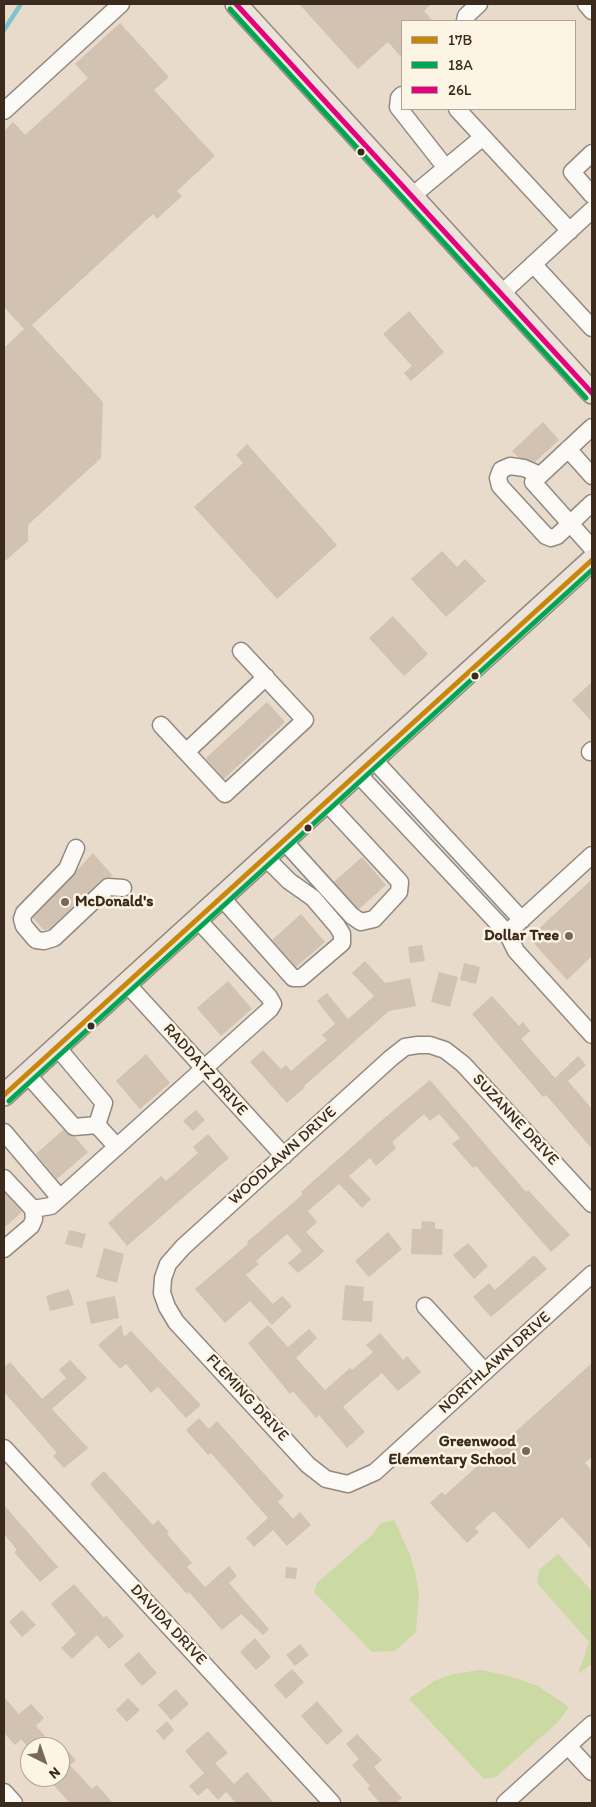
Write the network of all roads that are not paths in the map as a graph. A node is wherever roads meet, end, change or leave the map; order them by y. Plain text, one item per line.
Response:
1 (122, 4) edge
2 (236, 4) edge
3 (479, 4) edge
4 (586, 4) edge
5 (592, 11) edge
6 (465, 20) edge
7 (401, 96) edge
8 (458, 110) edge
9 (4, 111) edge
10 (483, 137) junction
11 (592, 153) edge
12 (446, 168) junction
13 (592, 195) edge
14 (412, 196) junction
15 (592, 210) edge
16 (570, 231) junction
17 (533, 264) junction
18 (502, 294) junction
19 (592, 328) edge
20 (592, 393) edge
21 (592, 427) edge
22 (568, 449) junction
23 (540, 475) junction
24 (592, 476) edge
25 (592, 503) edge
26 (570, 524) junction
27 (592, 548) edge
28 (592, 560) edge
29 (242, 651) dead end
30 (266, 677) junction
31 (161, 725) dead end
32 (186, 752) junction
33 (373, 759) junction
34 (358, 774) junction
35 (326, 802) junction
36 (284, 840) junction
37 (76, 848) dead end
38 (592, 855) edge
39 (266, 858) junction
40 (123, 888) dead end
41 (222, 898) junction
42 (342, 904) junction
43 (328, 916) junction
44 (198, 920) junction
45 (522, 920) junction
46 (507, 933) junction
47 (127, 984) junction
48 (592, 1035) edge
49 (430, 1045) joint
50 (57, 1047) junction
51 (204, 1068) junction
52 (27, 1074) junction
53 (4, 1095) edge
54 (97, 1125) junction
55 (4, 1132) edge
56 (117, 1146) junction
57 (284, 1156) junction
58 (4, 1178) edge
59 (60, 1198) junction
60 (592, 1204) edge
61 (33, 1209) junction
62 (4, 1249) edge
63 (592, 1274) edge
64 (162, 1293) joint
65 (425, 1306) dead end
66 (485, 1372) junction
67 (4, 1448) edge
68 (348, 1484) joint
69 (592, 1724) edge
70 (568, 1746) junction
71 (592, 1772) edge
72 (4, 1792) edge
73 (14, 1803) edge
74 (332, 1803) edge
75 (505, 1803) edge

1 - 9 street
2 - 14 main road
3 - 6 street
4 - 5 street
7 - 12 street
8 - 10 street
10 - 12 street
10 - 16 street
11 - 13 street
12 - 14 street
14 - 18 main road
15 - 16 street
16 - 17 street
17 - 18 street
17 - 19 street
18 - 20 main road
21 - 22 street
22 - 23 street
22 - 24 street
23 - 26 street
23 - 26 street
25 - 26 street
26 - 27 street
28 - 33 main road
29 - 30 street
30 - 32 street
30 - 32 street
31 - 32 street
33 - 34 main road
33 - 45 street
34 - 35 main road
34 - 46 street
35 - 36 main road
35 - 42 street
36 - 39 main road
36 - 42 street
37 - 40 street
38 - 45 street
39 - 41 main road
39 - 43 street
41 - 43 street
41 - 44 main road
42 - 43 street
44 - 47 main road
44 - 51 street
45 - 46 street
46 - 48 street
47 - 50 main road
47 - 51 street, RADDATZ DRIVE
49 - 57 street, WOODLAWN DRIVE
49 - 60 street, SUZANNE DRIVE
50 - 52 main road
50 - 54 street
51 - 56 street
51 - 57 street, RADDATZ DRIVE
52 - 53 main road
52 - 54 street
54 - 56 street
55 - 59 street
56 - 59 street
57 - 64 street, WOODLAWN DRIVE
58 - 61 street
59 - 61 street
61 - 62 street
63 - 66 street, NORTHLAWN DRIVE
64 - 68 street, FLEMING DRIVE
65 - 66 street
66 - 68 street, NORTHLAWN DRIVE
67 - 74 street, DAVIDA DRIVE
69 - 70 street
70 - 71 street
70 - 75 street
72 - 73 street

